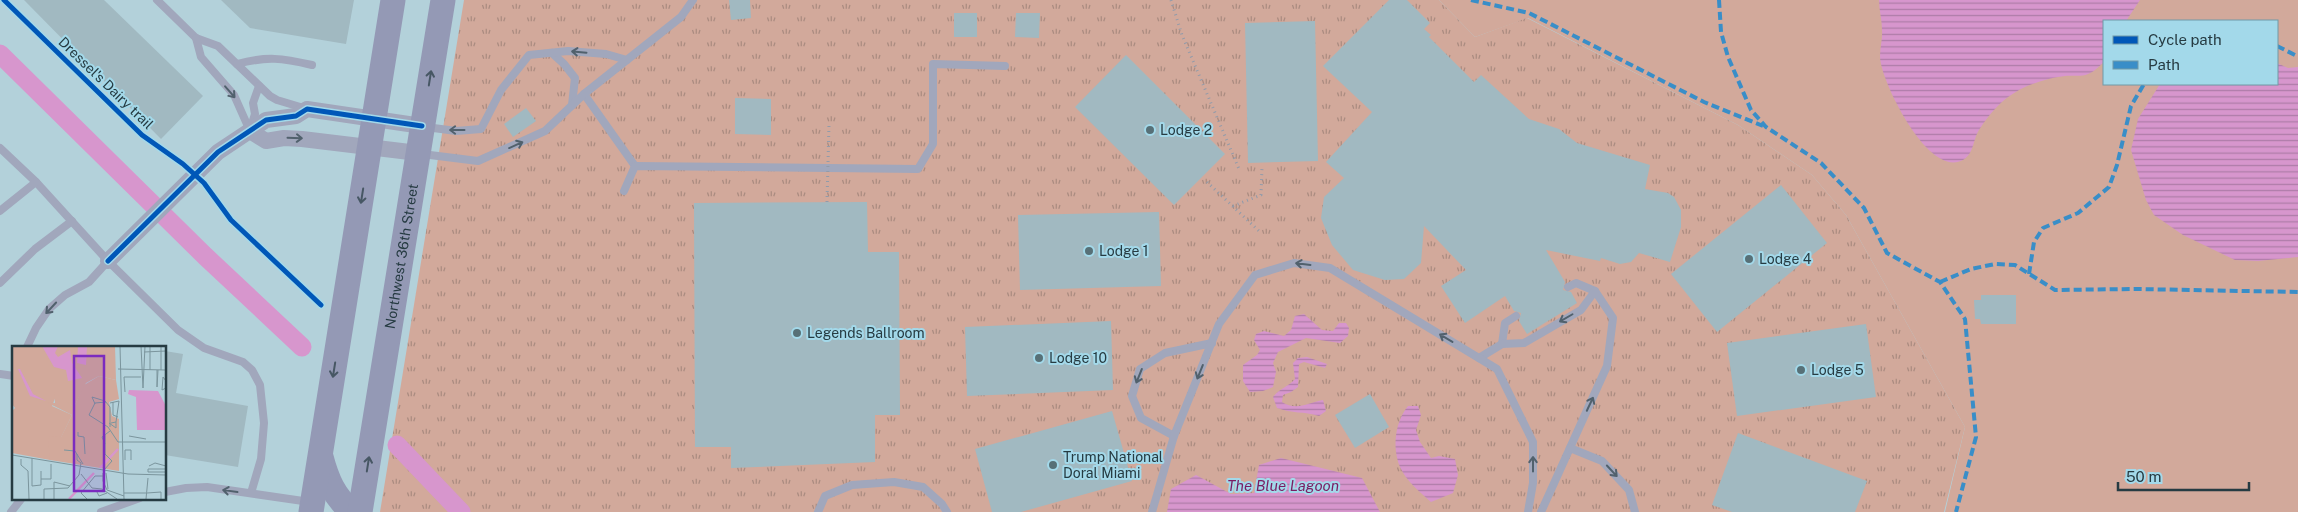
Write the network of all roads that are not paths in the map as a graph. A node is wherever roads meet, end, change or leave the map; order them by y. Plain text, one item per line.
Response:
1 (157, 0) edge
2 (394, 0) edge
3 (443, 0) edge
4 (692, 0) edge
5 (196, 38) junction
6 (552, 54) junction
7 (627, 60) junction
8 (237, 64) junction
9 (312, 65) dead end
10 (1005, 66) dead end
11 (259, 86) junction
12 (584, 94) junction
13 (572, 105) junction
14 (306, 109) junction
15 (374, 118) junction
16 (422, 126) junction
17 (250, 131) junction
18 (0, 148) edge
19 (369, 148) junction
20 (418, 153) junction
21 (635, 166) junction
22 (36, 182) junction
23 (624, 192) dead end
24 (0, 211) edge
25 (72, 221) junction
26 (108, 261) junction
27 (0, 283) edge
28 (1568, 287) dead end
29 (1595, 291) junction
30 (1516, 316) dead end
31 (1212, 343) junction
32 (1502, 344) junction
33 (27, 346) edge
34 (1479, 358) junction
35 (1174, 436) junction
36 (1570, 448) junction
37 (320, 455) junction
38 (166, 492) edge
39 (251, 493) junction
40 (20, 500) edge
41 (134, 500) edge
42 (315, 509) edge
43 (11, 512) edge
44 (101, 512) edge
45 (352, 512) edge
46 (360, 512) edge
47 (818, 512) edge
48 (947, 512) edge
49 (1152, 512) edge
50 (1528, 512) edge
51 (1541, 512) edge
52 (1635, 512) edge

1 - 5 lane
2 - 15 main road
16 -> 3 main road, Northwest 36th Street
4 - 7 lane
5 - 8 lane
5 -> 17 lane
7 -> 6 lane
6 - 13 lane
6 -> 16 lane
7 - 12 lane
8 - 9 lane
8 - 11 lane
10 - 21 lane
11 - 14 lane
11 - 17 lane
12 - 13 lane
12 - 21 lane
20 -> 13 lane
14 - 15 street
14 - 17 street
15 - 16 street
15 - 19 main road
16 - 20 main road, Northwest 36th Street
17 -> 19 street
17 - 26 street
18 - 22 lane
19 - 20 street
19 -> 37 main road
46 -> 20 main road, Northwest 36th Street
21 - 23 lane
22 - 24 lane
22 - 25 lane
25 - 26 lane
25 - 27 lane
26 -> 33 lane
26 - 39 lane
28 - 29 lane
29 -> 32 lane
36 -> 29 lane
30 - 32 lane
34 -> 31 lane
31 -> 35 lane
31 -> 35 lane
32 - 34 lane
50 -> 34 lane
35 - 49 lane
36 - 51 lane
36 -> 52 lane
37 - 42 main road
37 - 45 main road
39 -> 38 lane
39 - 42 lane
40 - 43 lane
41 - 44 lane
47 - 48 lane

